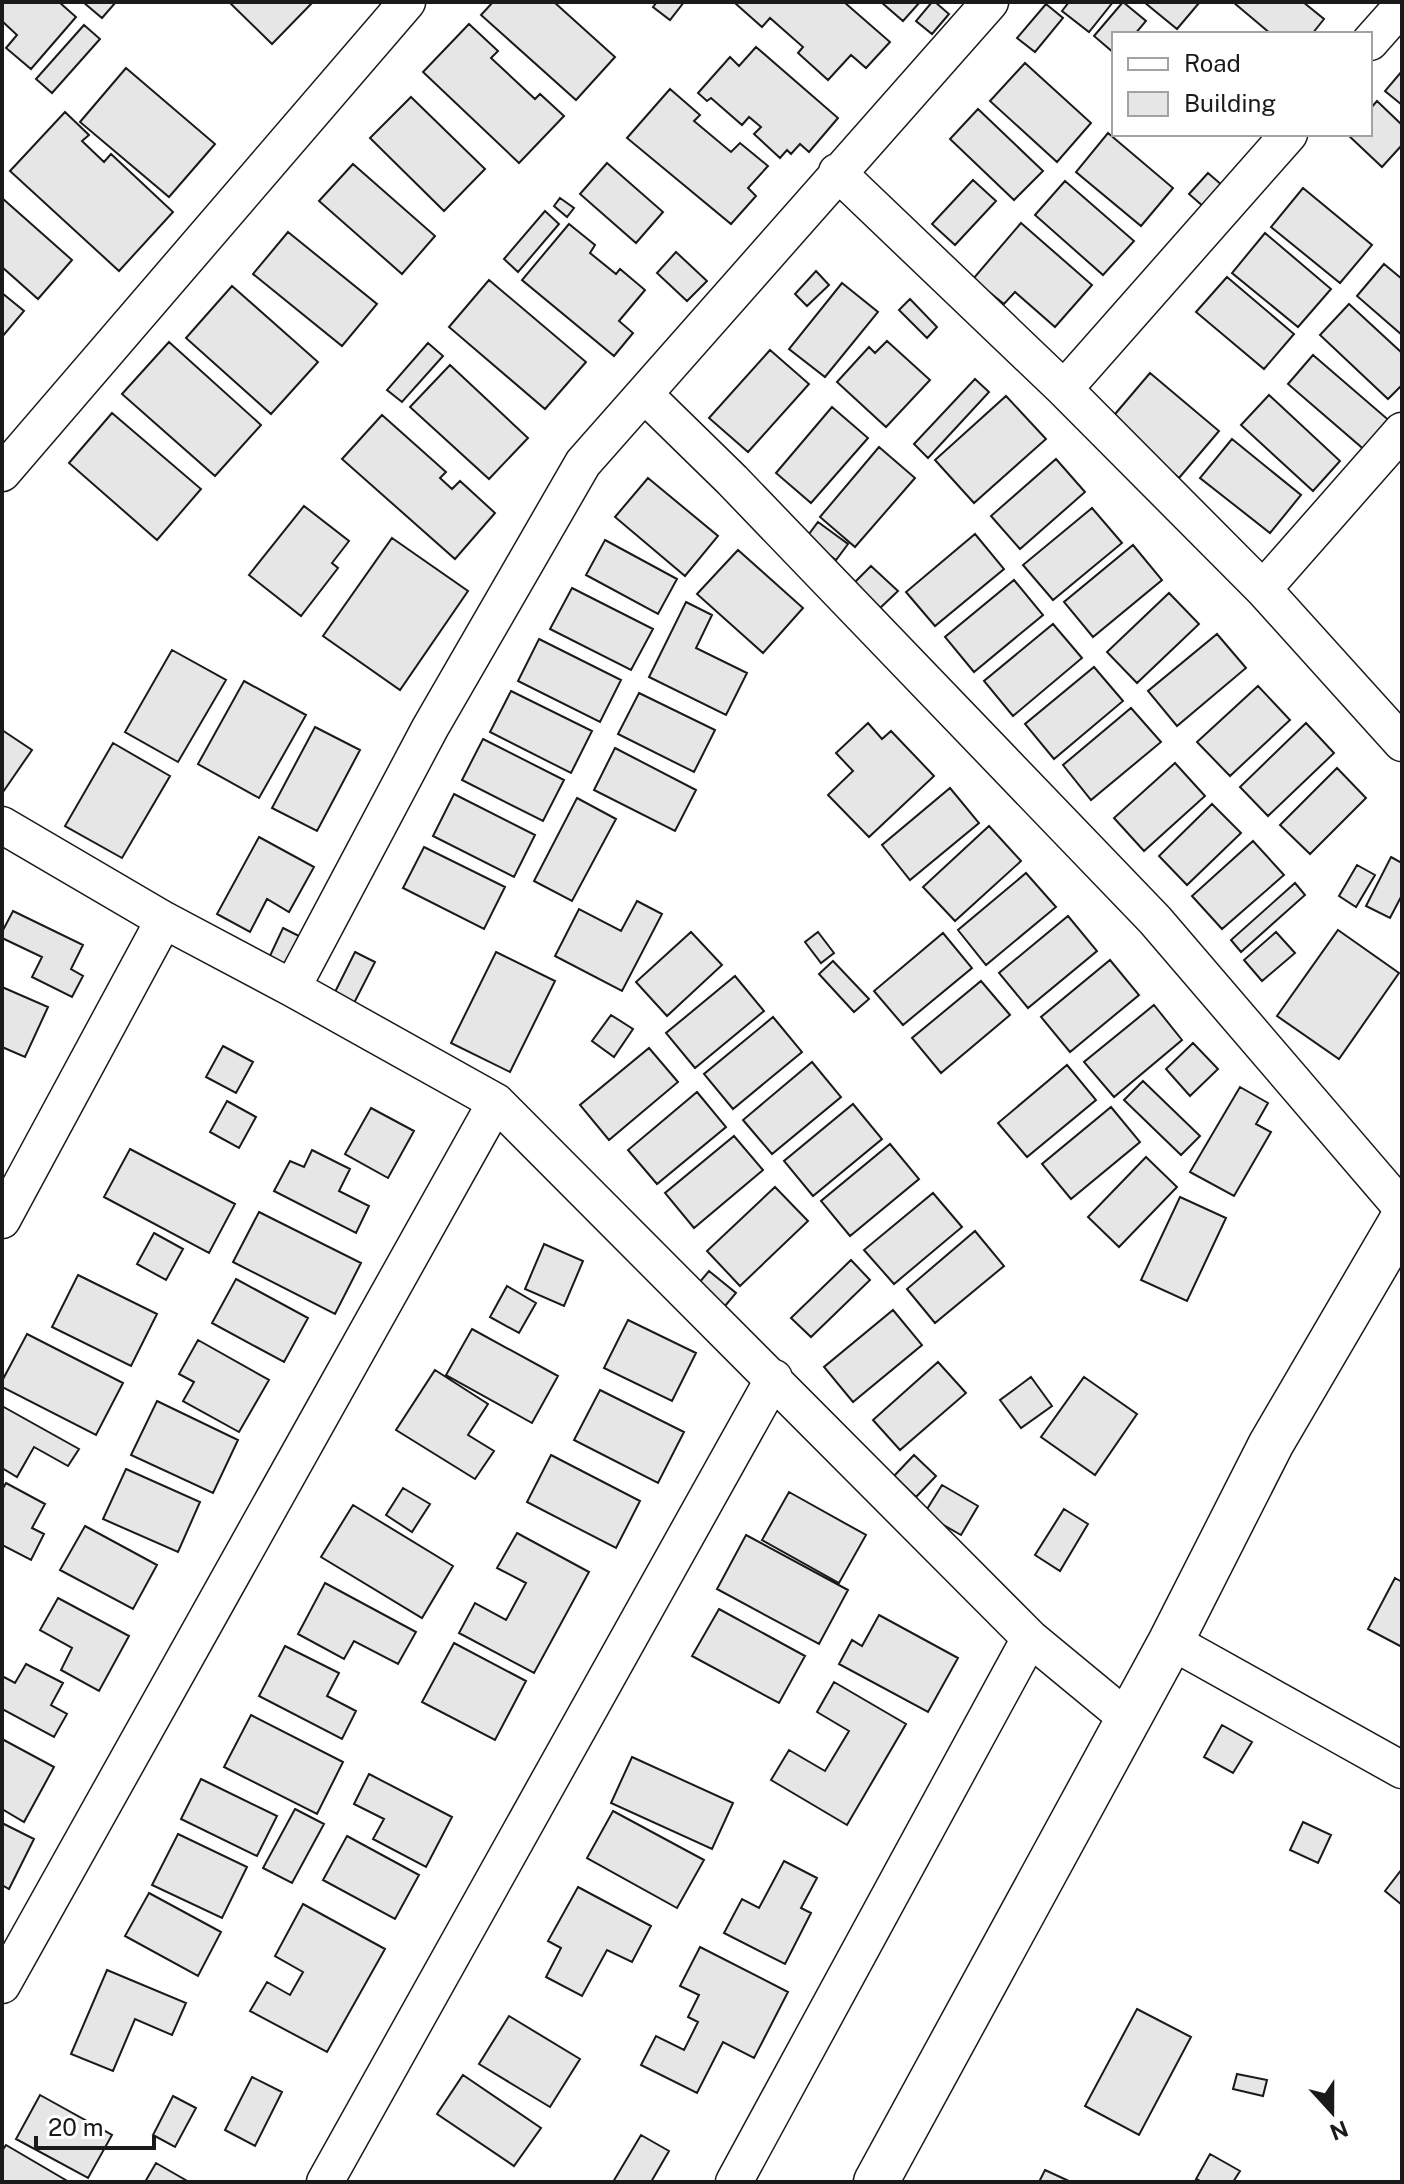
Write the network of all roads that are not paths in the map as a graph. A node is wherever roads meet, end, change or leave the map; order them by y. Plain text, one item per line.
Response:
1 (407, 2) edge
2 (990, 2) edge
3 (1402, 6) edge
4 (1372, 40) edge
5 (1287, 136) edge
6 (837, 172) junction
7 (1064, 389) junction
8 (644, 394) junction
9 (1402, 431) edge
10 (2, 473) edge
11 (1263, 589) junction
12 (1402, 743) edge
13 (2, 825) edge
14 (164, 920) junction
15 (292, 988) junction
16 (496, 1102) junction
17 (1402, 1208) edge
18 (2, 1220) edge
19 (1402, 1220) edge
20 (774, 1378) junction
21 (1030, 1638) junction
22 (1171, 1641) junction
23 (1128, 1719) junction
24 (1402, 1770) edge
25 (2, 1985) edge
26 (325, 2182) edge
27 (734, 2182) edge
28 (876, 2182) edge

1 - 10 street
2 - 6 street
3 - 4 street
5 - 7 street
6 - 7 street
6 - 8 street
7 - 11 street
8 - 15 street
8 - 17 street
9 - 11 street
11 - 12 street
13 - 14 street
14 - 15 street
14 - 18 street
15 - 16 street
16 - 20 street
16 - 25 street
19 - 22 street
20 - 21 street
20 - 26 street
21 - 23 street
21 - 27 street
22 - 23 street
22 - 24 street
23 - 28 street

